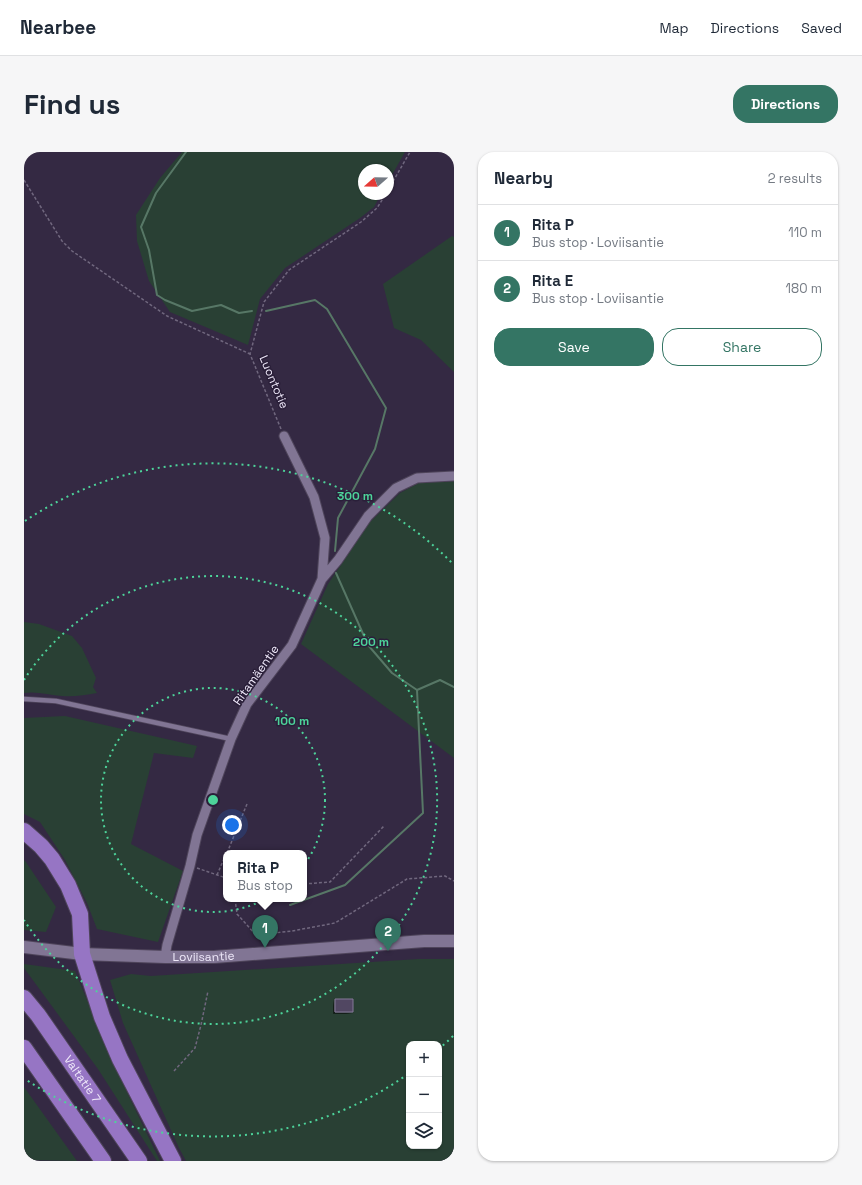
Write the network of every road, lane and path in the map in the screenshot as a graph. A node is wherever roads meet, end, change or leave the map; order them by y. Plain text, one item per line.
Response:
1 (410, 152) edge
2 (24, 180) edge
3 (394, 180) edge
4 (382, 200) edge
5 (250, 354) junction
6 (284, 436) joint
7 (454, 476) edge
8 (322, 579) junction
9 (24, 699) edge
10 (231, 739) junction
11 (247, 804) dead end
12 (384, 826) dead end
13 (24, 830) edge
14 (228, 850) edge
15 (223, 861) edge
16 (190, 866) junction
17 (217, 875) junction
18 (223, 877) edge
19 (454, 881) edge
20 (307, 884) edge
21 (235, 902) edge
22 (454, 942) edge
23 (24, 947) edge
24 (82, 954) junction
25 (165, 957) junction
26 (208, 991) dead end
27 (24, 998) edge
28 (24, 1048) edge
29 (174, 1071) dead end
30 (103, 1161) edge
31 (139, 1161) edge
32 (173, 1161) edge

1 - 3 path
2 - 5 path
4 - 5 path, Luontotie
5 - 6 path, Luontotie
6 - 8 street
7 - 8 street, Ritamäentie
8 - 10 street, Ritamäentie
9 - 10 lane
10 - 16 street, Ritamäentie
11 - 14 path
12 - 20 path
13 - 24 highway
15 - 17 path
16 - 17 path
16 - 25 street, Ritamäentie
17 - 18 path
19 - 21 path
22 - 25 main road, Loviisantie
23 - 24 main road, Loviisantie
24 - 25 main road, Loviisantie
24 - 32 highway
26 - 29 path
27 - 31 highway, Valtatie 7
28 - 30 highway

